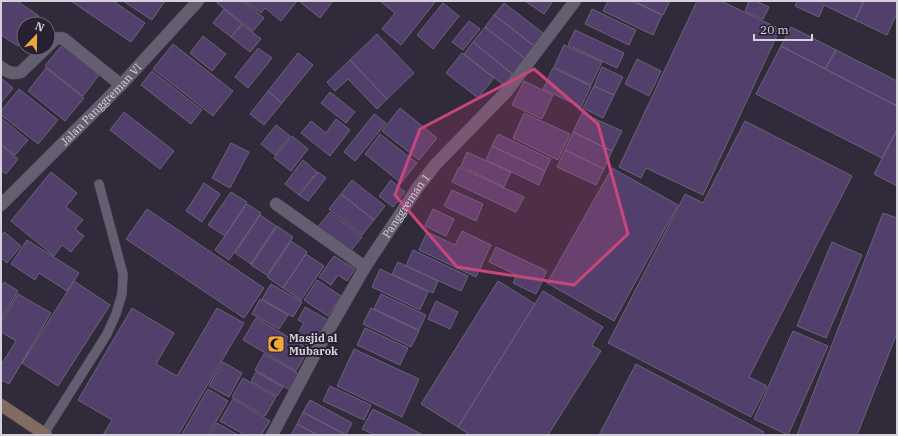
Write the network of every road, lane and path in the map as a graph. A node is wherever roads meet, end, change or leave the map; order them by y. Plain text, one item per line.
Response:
1 (198, 1) edge
2 (575, 1) edge
3 (56, 39) edge
4 (38, 56) edge
5 (1, 67) edge
6 (121, 85) junction
7 (98, 184) dead end
8 (276, 204) dead end
9 (1, 205) edge
10 (365, 267) junction
11 (1, 405) edge
12 (45, 434) edge
13 (272, 435) edge

1 - 6 street, Jalan Panggreman VI
2 - 10 street, Panggreman 1
3 - 6 street
4 - 5 street
6 - 9 street, Jalan Panggreman VI
7 - 12 lane
8 - 10 street
10 - 13 street, Panggreman 1
11 - 12 main road

